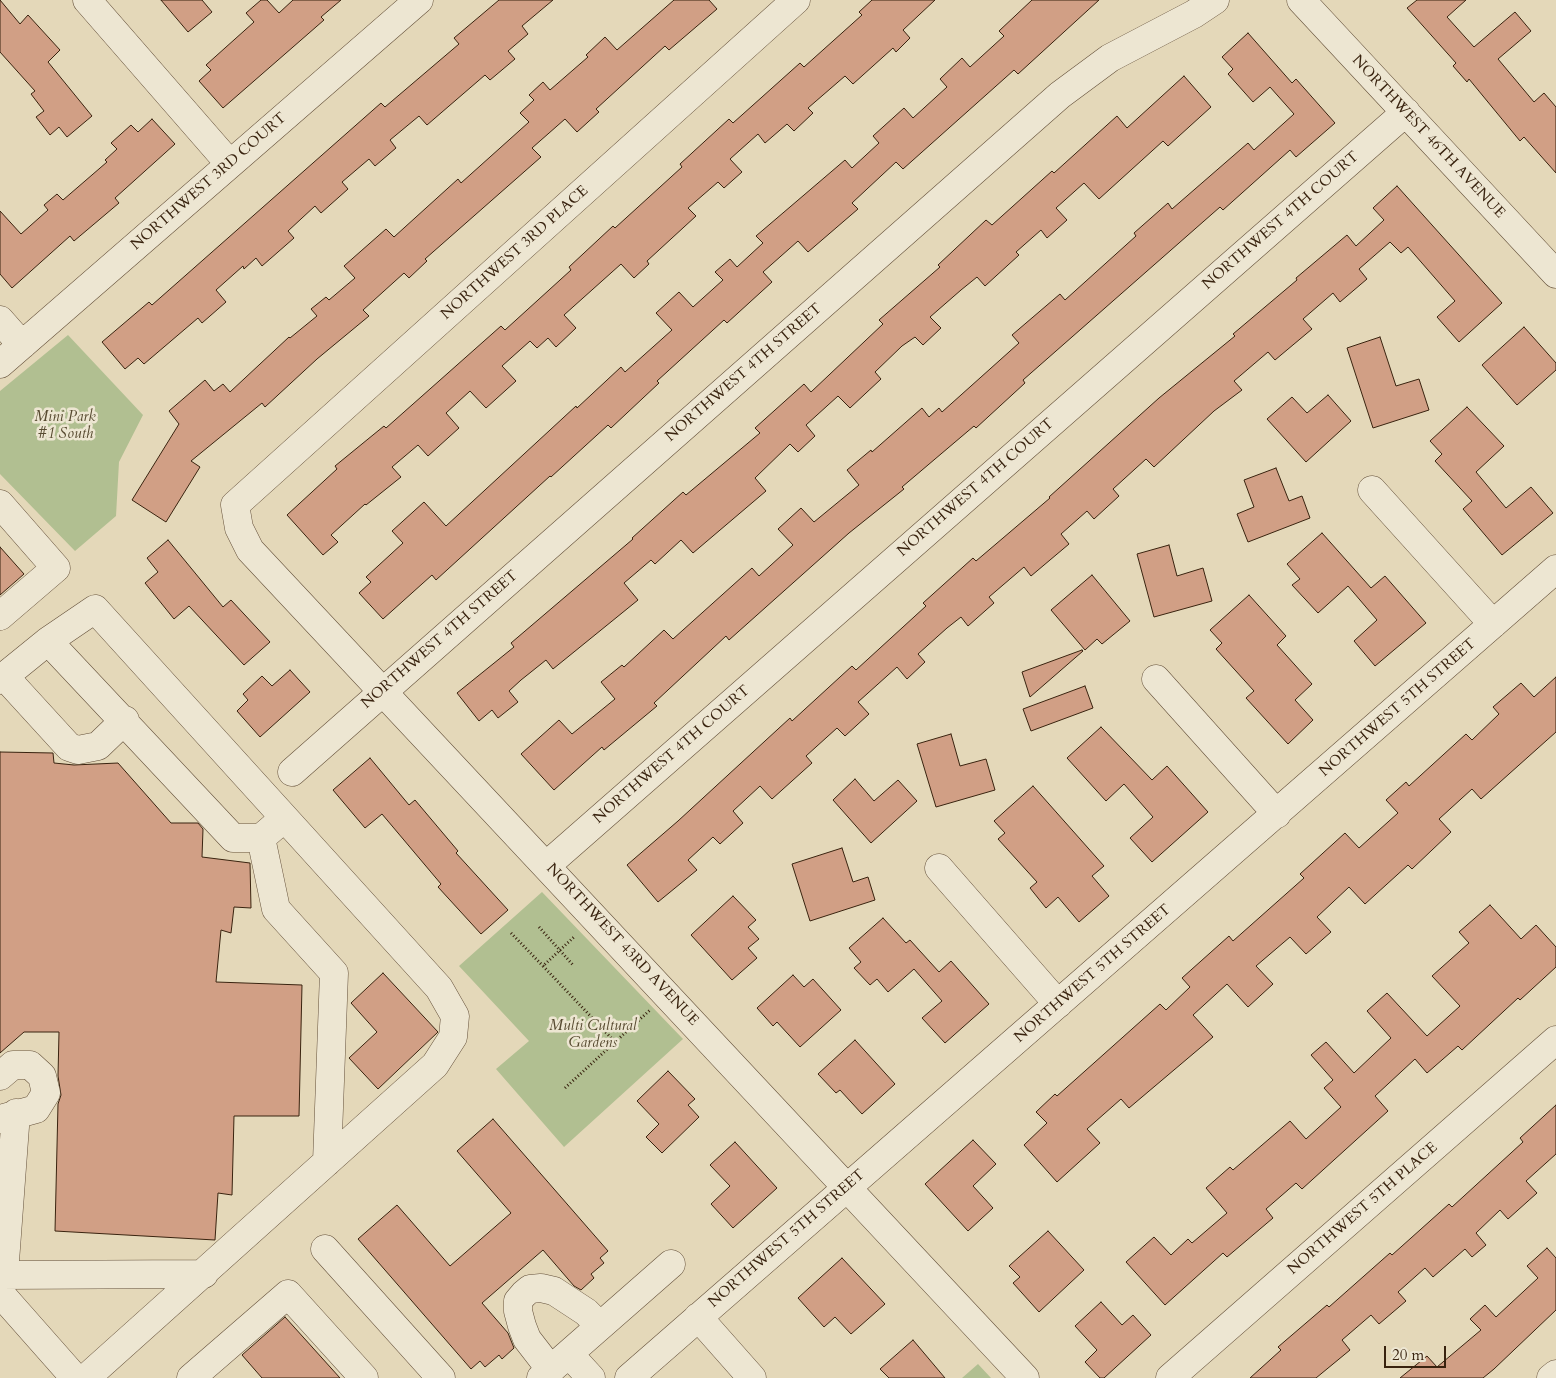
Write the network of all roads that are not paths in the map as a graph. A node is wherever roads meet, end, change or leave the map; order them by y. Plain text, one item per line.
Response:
1 (87, 0) edge
2 (419, 0) edge
3 (796, 0) edge
4 (1215, 0) edge
5 (1301, 0) edge
6 (1406, 112) junction
7 (229, 163) junction
8 (1556, 274) edge
9 (0, 320) edge
10 (22, 345) junction
11 (0, 364) edge
12 (1372, 490) dead end
13 (0, 504) edge
14 (234, 505) joint
15 (1556, 569) edge
16 (0, 616) edge
17 (1493, 624) junction
18 (48, 641) junction
19 (2, 678) edge
20 (1156, 679) dead end
21 (383, 690) junction
22 (125, 720) junction
23 (292, 772) dead end
24 (1277, 814) junction
25 (283, 818) junction
26 (261, 838) junction
27 (547, 865) junction
28 (939, 868) dead end
29 (1058, 1004) junction
30 (1556, 1040) edge
31 (0, 1076) edge
32 (5, 1111) edge
33 (327, 1162) junction
34 (847, 1186) junction
35 (325, 1249) dead end
36 (671, 1264) dead end
37 (204, 1274) junction
38 (1, 1281) edge
39 (698, 1316) junction
40 (600, 1326) junction
41 (554, 1367) edge
42 (1556, 1374) edge
43 (75, 1378) edge
44 (86, 1378) edge
45 (191, 1378) edge
46 (364, 1378) edge
47 (441, 1378) edge
48 (591, 1378) edge
49 (629, 1378) edge
50 (752, 1378) edge
51 (1025, 1378) edge
52 (1170, 1378) edge
53 (1551, 1378) edge

1 - 7 street
2 - 7 street, NORTHWEST 3RD COURT
3 - 14 street, NORTHWEST 3RD PLACE
4 - 21 street, NORTHWEST 4TH STREET
5 - 6 street, NORTHWEST 46TH AVENUE
6 - 8 street, NORTHWEST 46TH AVENUE
6 - 27 street, NORTHWEST 4TH COURT
7 - 10 street, NORTHWEST 3RD COURT
9 - 10 street
10 - 11 street, NORTHWEST 3RD COURT
12 - 17 street
13 - 16 street
14 - 21 street, NORTHWEST 43RD AVENUE
15 - 17 street, NORTHWEST 5TH STREET
17 - 24 street, NORTHWEST 5TH STREET
18 - 19 street
18 - 22 street
18 - 25 street
19 - 22 street
20 - 24 street
21 - 23 street, NORTHWEST 4TH STREET
21 - 27 street, NORTHWEST 43RD AVENUE
22 - 26 street
24 - 29 street, NORTHWEST 5TH STREET
25 - 26 street
25 - 33 street
26 - 33 street
27 - 34 street, NORTHWEST 43RD AVENUE
28 - 29 street
29 - 34 street, NORTHWEST 5TH STREET
30 - 52 street, NORTHWEST 5TH PLACE
31 - 32 street
32 - 38 street
33 - 37 street
34 - 39 street, NORTHWEST 5TH STREET
34 - 51 street, NORTHWEST 43RD AVENUE
35 - 47 street
36 - 40 street
37 - 38 street
37 - 44 street
38 - 43 street
39 - 49 street, NORTHWEST 5TH STREET
39 - 50 street
40 - 41 street
40 - 41 street
41 - 48 street
42 - 53 street
45 - 46 street

